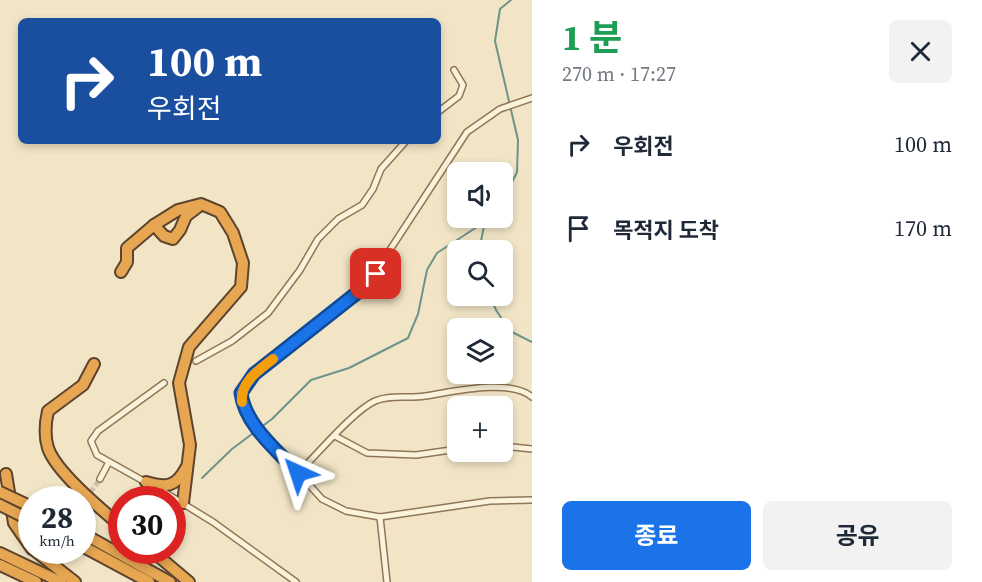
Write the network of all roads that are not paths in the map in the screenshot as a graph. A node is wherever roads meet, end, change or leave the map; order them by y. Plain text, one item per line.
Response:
1 (454, 70) dead end
2 (532, 98) edge
3 (441, 110) edge
4 (403, 144) edge
5 (201, 204) junction
6 (154, 225) junction
7 (121, 272) dead end
8 (196, 361) dead end
9 (94, 364) dead end
10 (164, 383) dead end
11 (532, 397) edge
12 (335, 436) junction
13 (513, 447) edge
14 (532, 449) edge
15 (447, 451) edge
16 (109, 462) junction
17 (188, 465) junction
18 (298, 473) junction
19 (6, 474) dead end
20 (100, 480) tunnel mouth
21 (146, 482) junction
22 (153, 486) edge
23 (185, 486) edge
24 (0, 492) edge
25 (18, 500) edge
26 (532, 500) edge
27 (0, 505) edge
28 (186, 505) edge
29 (108, 513) edge
30 (18, 514) edge
31 (380, 517) junction
32 (18, 529) edge
33 (96, 541) edge
34 (0, 553) edge
35 (96, 554) edge
36 (51, 564) edge
37 (168, 564) edge
38 (0, 565) edge
39 (36, 582) edge
40 (61, 582) edge
41 (75, 582) edge
42 (149, 582) edge
43 (170, 582) edge
44 (189, 582) edge
45 (296, 582) edge
46 (387, 582) edge

1 - 3 street
2 - 18 street
4 - 8 street
5 - 6 highway
5 - 6 highway
5 - 17 highway
6 - 7 highway
9 - 29 highway
10 - 16 street
11 - 12 street
12 - 15 street
12 - 18 street
13 - 14 street
16 - 20 street
16 - 21 street
17 - 21 highway
17 - 23 highway
18 - 31 street
19 - 32 highway
21 - 22 street
24 - 25 highway, bridge
26 - 31 street
27 - 30 highway, bridge
28 - 45 street
31 - 46 street
33 - 43 highway
34 - 40 highway
35 - 42 highway
36 - 41 highway
37 - 44 highway
38 - 39 highway

